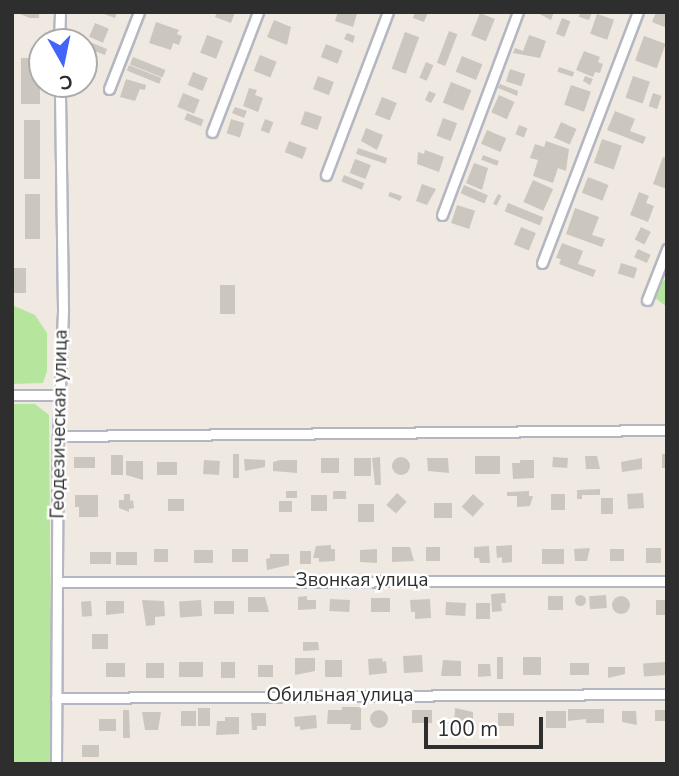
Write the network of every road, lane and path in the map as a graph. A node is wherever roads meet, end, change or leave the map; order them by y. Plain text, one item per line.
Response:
1 (139, 12) edge
2 (258, 12) edge
3 (388, 12) edge
4 (518, 12) edge
5 (638, 12) edge
6 (109, 89) dead end
7 (60, 98) edge
8 (212, 132) dead end
9 (326, 175) dead end
10 (442, 215) dead end
11 (667, 249) edge
12 (542, 263) dead end
13 (647, 300) dead end
14 (60, 394) junction
15 (12, 395) edge
16 (667, 430) edge
17 (58, 436) junction
18 (667, 581) edge
19 (57, 582) junction
20 (667, 694) edge
21 (56, 698) junction
22 (56, 764) edge

1 - 6 street
2 - 8 street
3 - 9 street
4 - 10 street
5 - 12 street
7 - 14 street, Геодезическая улица
11 - 13 street
14 - 15 street
14 - 17 street, Геодезическая улица
16 - 17 street
17 - 19 street, Геодезическая улица
18 - 19 street, Звонкая улица
19 - 21 street, Геодезическая улица
20 - 21 street, Обильная улица
21 - 22 street, Геодезическая улица

